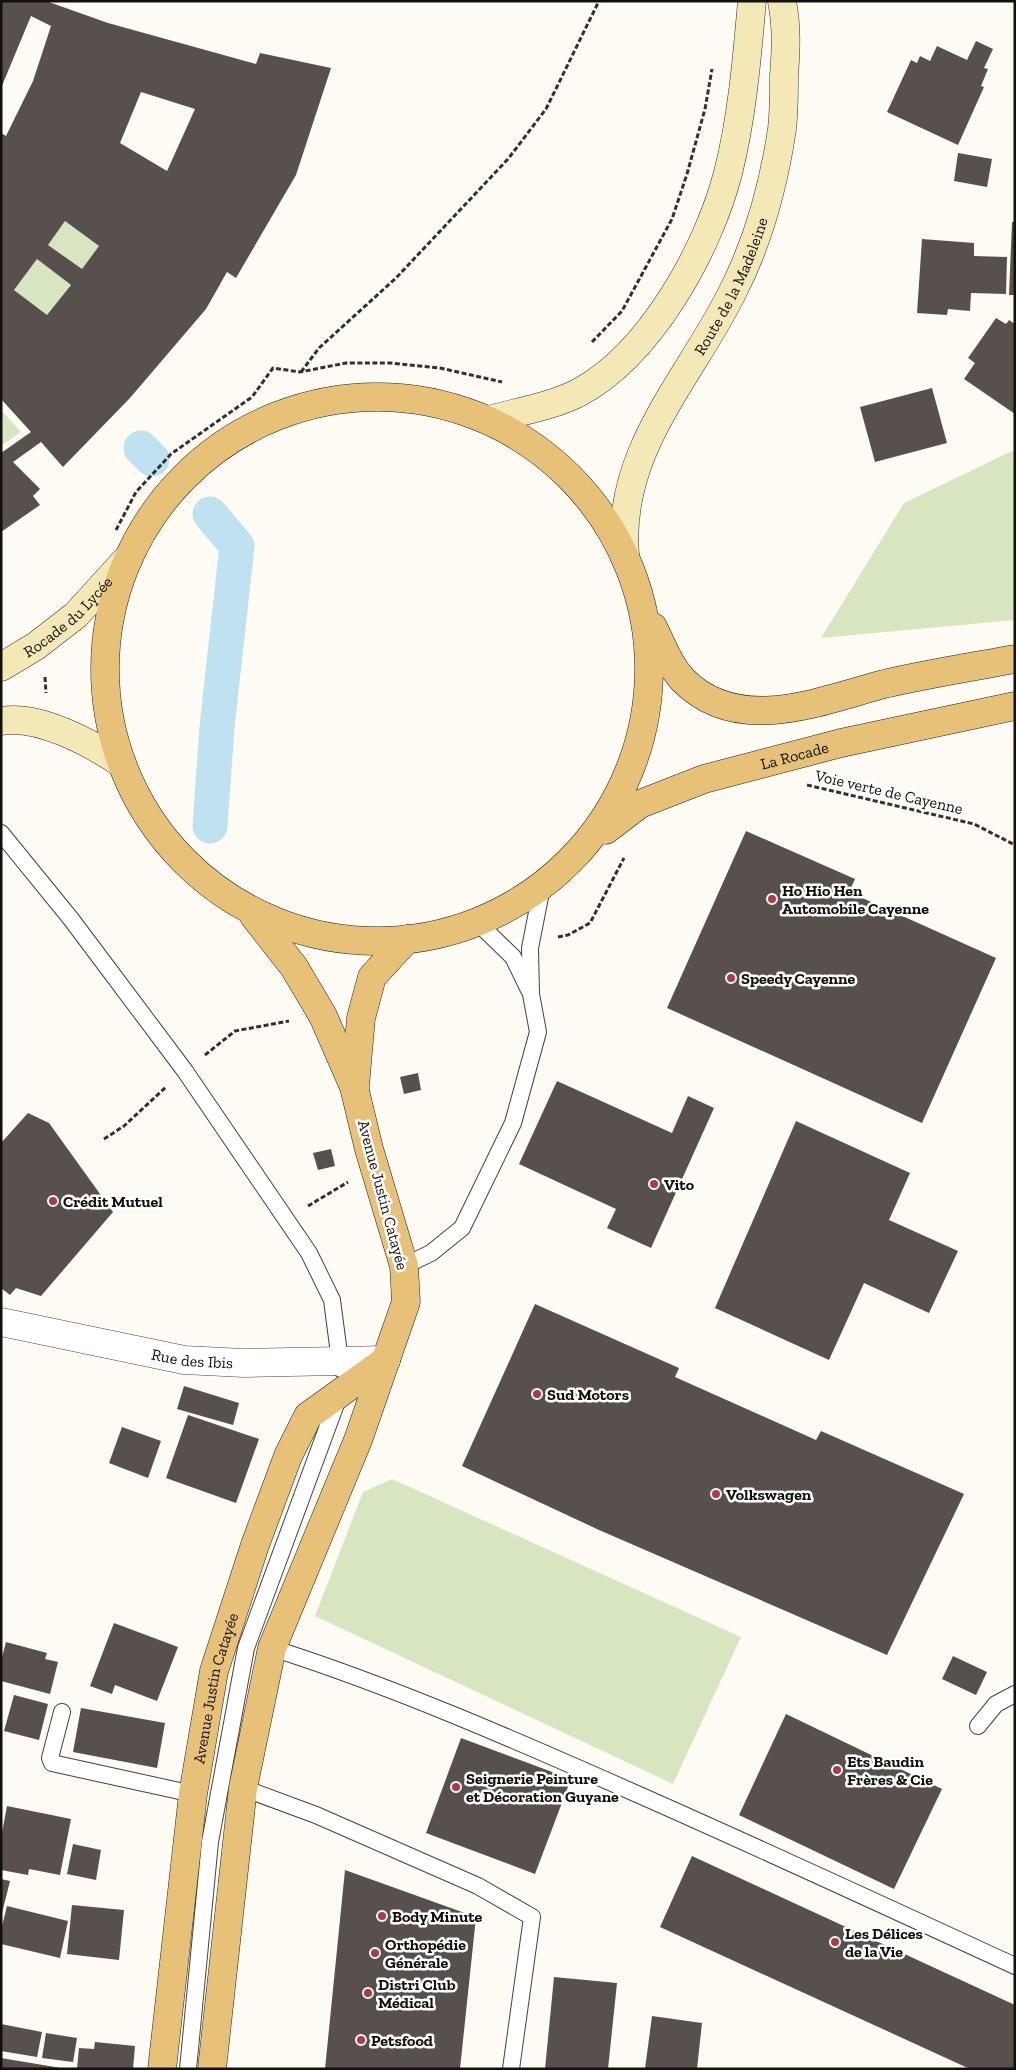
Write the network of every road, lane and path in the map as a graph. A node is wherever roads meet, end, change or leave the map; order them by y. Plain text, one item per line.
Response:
1 (599, 1) edge
2 (752, 1) edge
3 (782, 1) edge
4 (712, 64) dead end
5 (588, 346) dead end
6 (300, 372) junction
7 (507, 381) dead end
8 (488, 420) junction
9 (115, 532) dead end
10 (625, 555) junction
11 (126, 560) junction
12 (643, 605) junction
13 (1015, 659) edge
14 (1, 666) edge
15 (1015, 706) edge
16 (1, 721) edge
17 (121, 763) junction
18 (801, 784) dead end
19 (1, 833) edge
20 (589, 843) junction
21 (1015, 845) edge
22 (625, 856) dead end
23 (542, 887) junction
24 (254, 916) junction
25 (478, 923) junction
26 (407, 939) junction
27 (549, 940) dead end
28 (531, 994) junction
29 (296, 1019) dead end
30 (204, 1056) dead end
31 (168, 1085) dead end
32 (354, 1087) junction
33 (104, 1139) dead end
34 (353, 1180) dead end
35 (307, 1206) dead end
36 (404, 1266) junction
37 (1, 1322) edge
38 (386, 1360) junction
39 (342, 1361) junction
40 (340, 1392) junction
41 (272, 1648) junction
42 (1015, 1694) edge
43 (62, 1712) dead end
44 (978, 1726) dead end
45 (243, 1788) junction
46 (193, 1794) junction
47 (1015, 1966) edge
48 (162, 2069) edge
49 (188, 2069) edge
50 (212, 2069) edge
51 (512, 2069) edge

1 - 6 path
2 - 8 main road
3 - 10 main road, Route de la Madeleine
4 - 5 path
6 - 7 path
6 - 9 path
8 - 10 main road
8 - 11 main road
10 - 12 main road
11 - 14 main road, Rocade du Lycée
11 - 17 main road
12 - 13 main road
12 - 20 main road
15 - 20 main road, La Rocade
16 - 17 main road
17 - 24 main road
18 - 21 path, Voie verte de Cayenne
19 - 39 lane
20 - 23 main road
22 - 27 path
23 - 25 main road
23 - 28 lane
24 - 26 main road
24 - 32 main road, Avenue Justin Catayée
25 - 26 main road
25 - 28 lane
26 - 32 main road, Avenue Justin Catayée
28 - 36 lane
29 - 30 path
31 - 33 path
32 - 36 main road, Avenue Justin Catayée
34 - 35 path
36 - 38 main road, Avenue Justin Catayée
37 - 39 street, Rue des Ibis
38 - 39 street, Rue des Ibis
38 - 40 main road, Avenue Justin Catayée
38 - 41 main road, Avenue Justin Catayée
39 - 40 lane
40 - 46 main road, Avenue Justin Catayée
40 - 49 lane
41 - 45 main road, Avenue Justin Catayée
41 - 47 lane
42 - 44 lane
43 - 46 lane
45 - 50 main road, Avenue Justin Catayée
45 - 51 lane
46 - 48 main road, Avenue Justin Catayée

